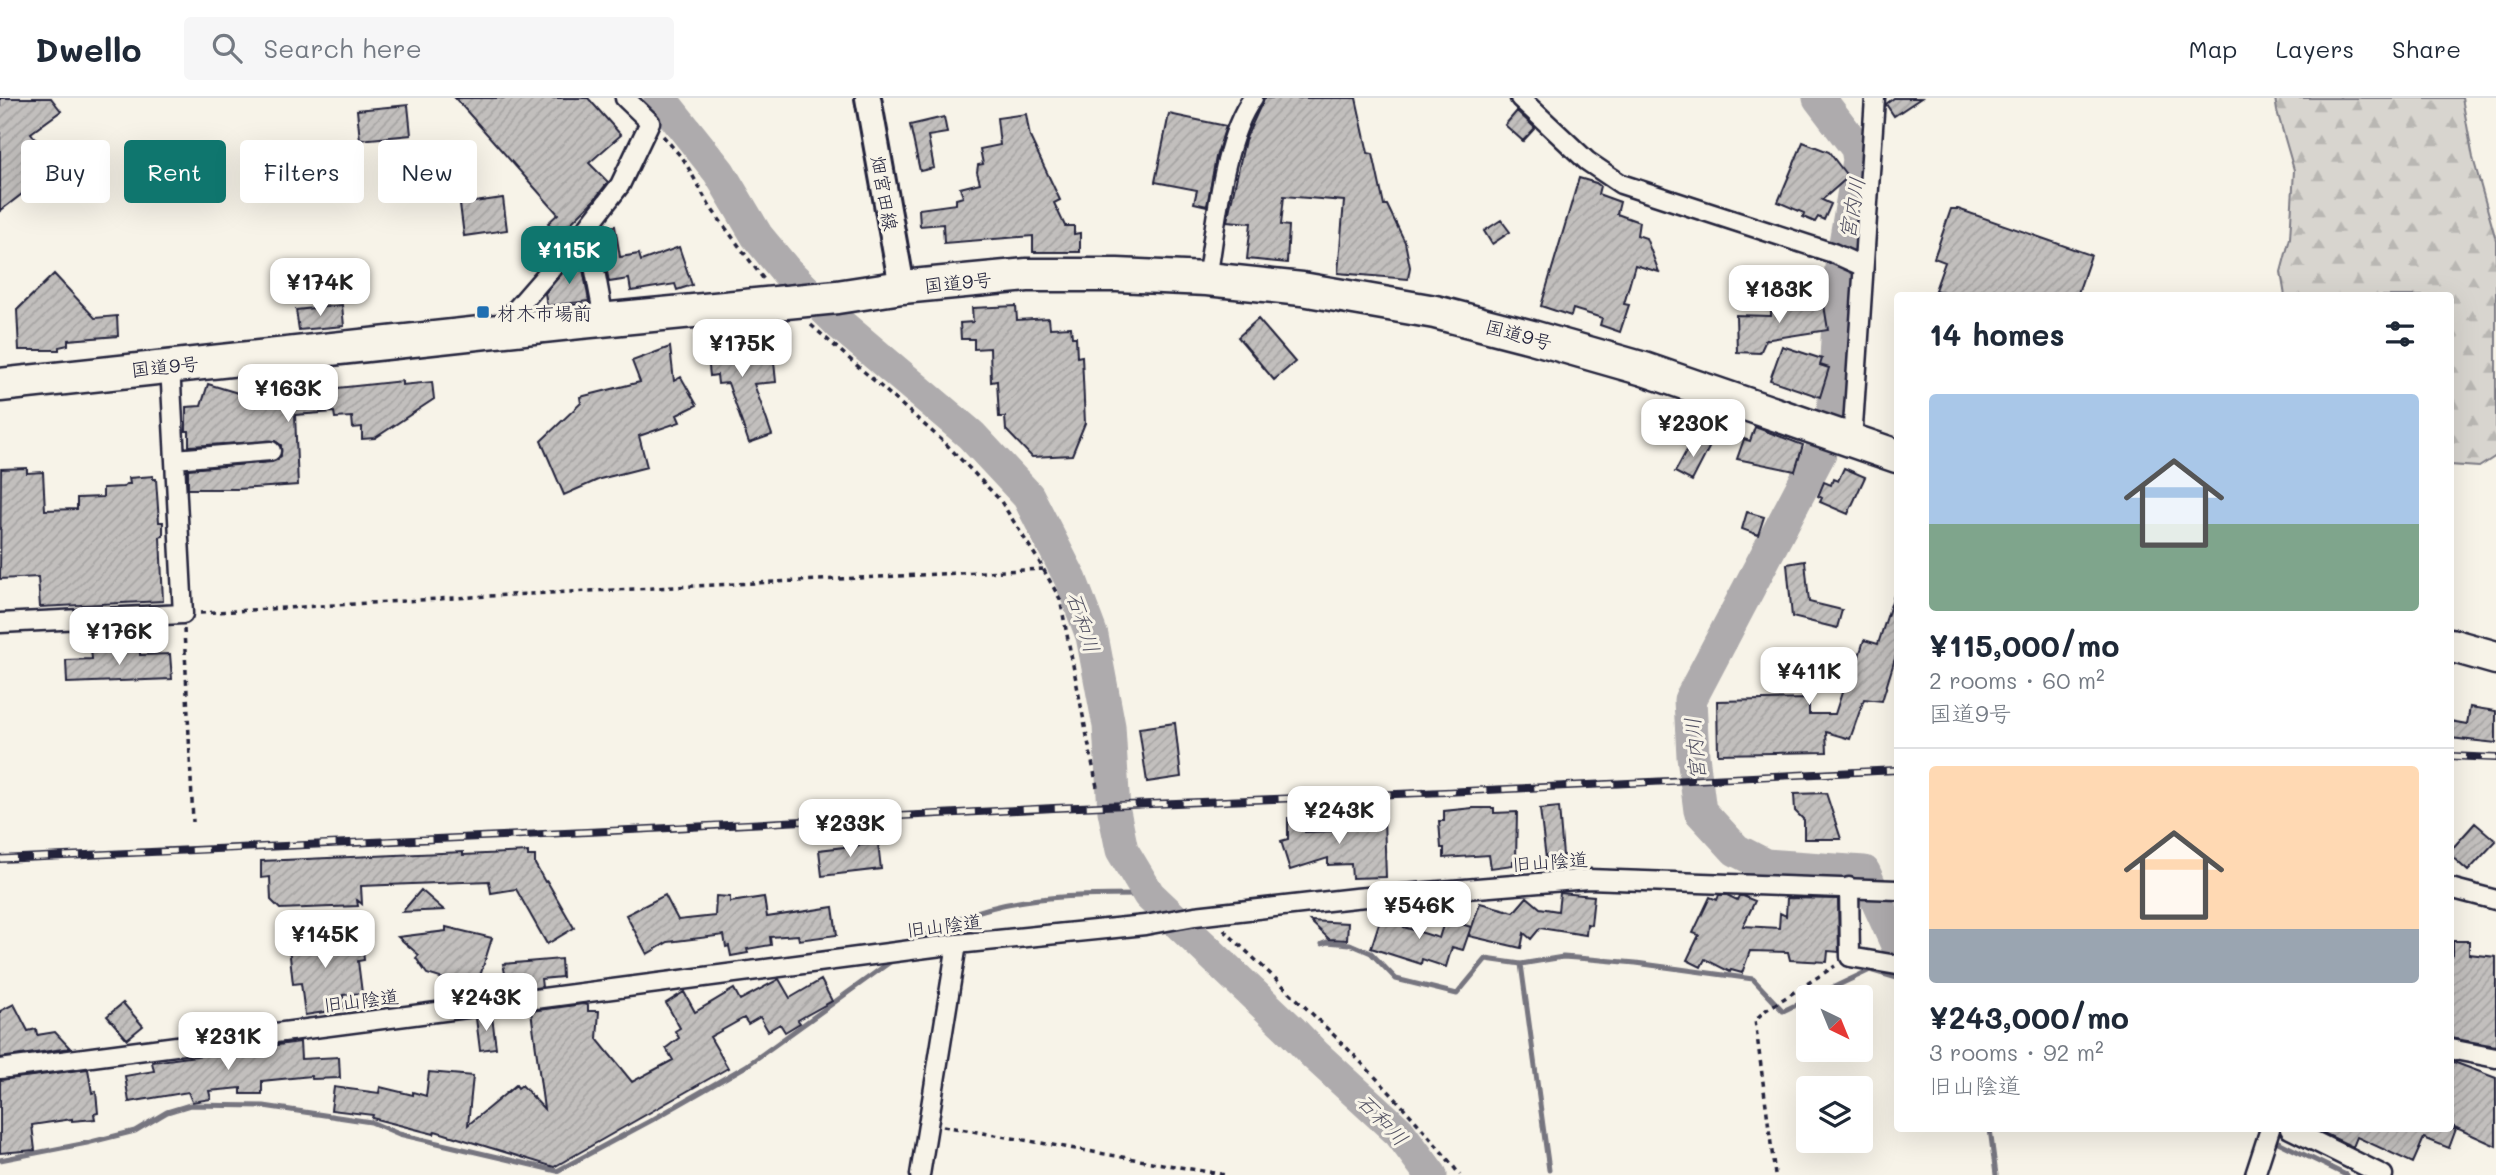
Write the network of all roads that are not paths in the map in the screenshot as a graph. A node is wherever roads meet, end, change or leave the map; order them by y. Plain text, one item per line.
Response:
1 (625, 98) edge
2 (868, 98) edge
3 (1253, 98) edge
4 (1520, 98) edge
5 (1875, 98) edge
6 (587, 228) junction
7 (1862, 266) junction
8 (1207, 279) junction
9 (902, 288) junction
10 (604, 319) junction
11 (497, 331) junction
12 (170, 365) junction
13 (0, 384) edge
14 (1852, 441) junction
15 (271, 451) dead end
16 (1894, 455) edge
17 (175, 459) junction
18 (0, 623) edge
19 (2454, 646) edge
20 (2496, 658) edge
21 (1849, 887) junction
22 (2454, 889) edge
23 (1894, 890) edge
24 (2496, 900) edge
25 (957, 944) junction
26 (1894, 964) edge
27 (2454, 1050) edge
28 (2496, 1058) edge
29 (0, 1069) edge
30 (2269, 1132) edge
31 (2296, 1132) edge
32 (920, 1175) edge
33 (2255, 1175) edge
34 (2384, 1175) edge

1 - 6 street
2 - 9 main road, 畑宮田線
3 - 8 street
4 - 7 street
5 - 7 street
6 - 10 street
6 - 11 street
7 - 14 street
8 - 9 highway, 国道9号
8 - 14 highway, 国道9号
9 - 10 highway, 国道9号
10 - 11 highway, 国道9号
11 - 12 highway, 国道9号
12 - 13 highway, 国道9号
12 - 17 street
14 - 16 highway, 国道9号
15 - 17 street
17 - 18 street
19 - 20 highway
21 - 23 street, 旧山陰道
21 - 25 street, 旧山陰道
21 - 26 street
22 - 24 street
25 - 29 street, 旧山陰道
25 - 32 street
27 - 28 street
30 - 33 street
31 - 34 street

